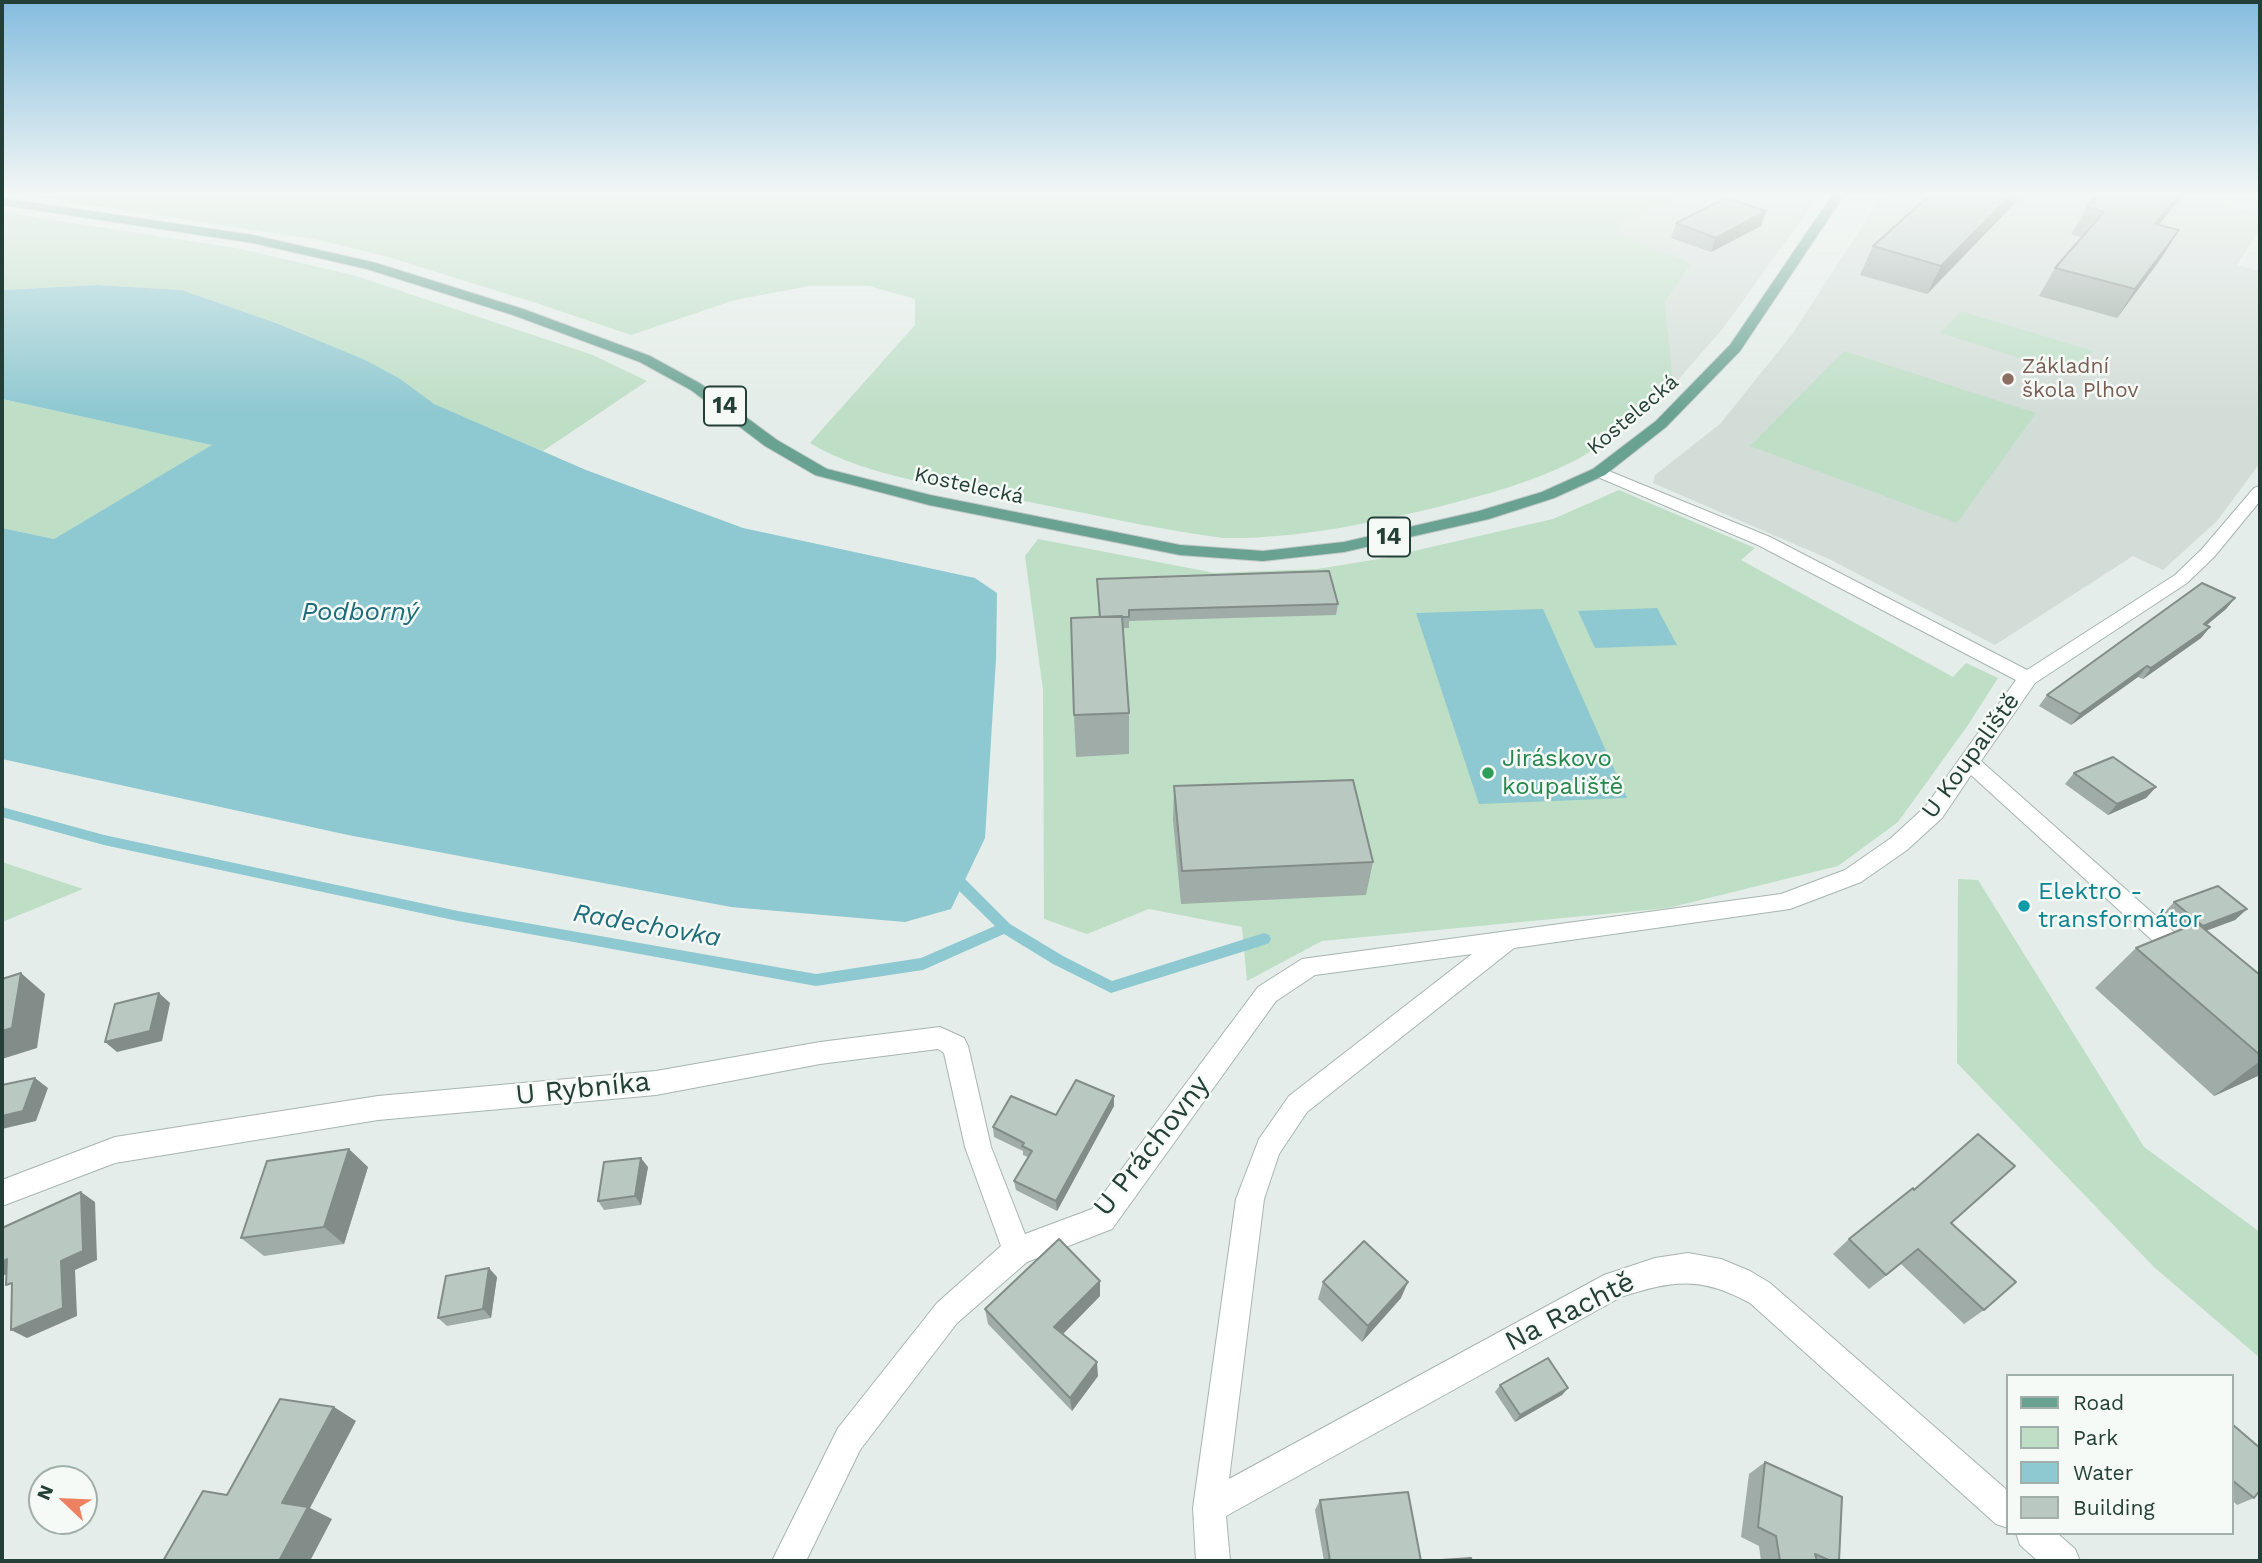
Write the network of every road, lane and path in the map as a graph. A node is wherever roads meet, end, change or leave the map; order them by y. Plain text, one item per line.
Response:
1 (374, 267) edge
2 (1790, 267) edge
3 (1599, 472) junction
4 (2260, 491) edge
5 (2028, 678) junction
6 (1969, 762) junction
7 (1507, 940) junction
8 (2201, 970) edge
9 (2, 1193) edge
10 (1017, 1251) junction
11 (1209, 1508) junction
12 (2007, 1511) edge
13 (2034, 1535) edge
14 (789, 1561) edge
15 (1213, 1561) edge
16 (2063, 1561) edge

1 - 3 main road, Kostelecká / 14
2 - 3 main road, Kostelecká / 14
3 - 5 street
4 - 5 street, U Koupaliště
5 - 6 street, U Koupaliště
6 - 7 street, U Koupaliště
6 - 8 street
7 - 10 street, U Práchovny
7 - 11 street
9 - 10 street, U Rybníka
10 - 14 street, U Práchovny
11 - 12 street, Na Rachtě
11 - 15 street
13 - 16 street

